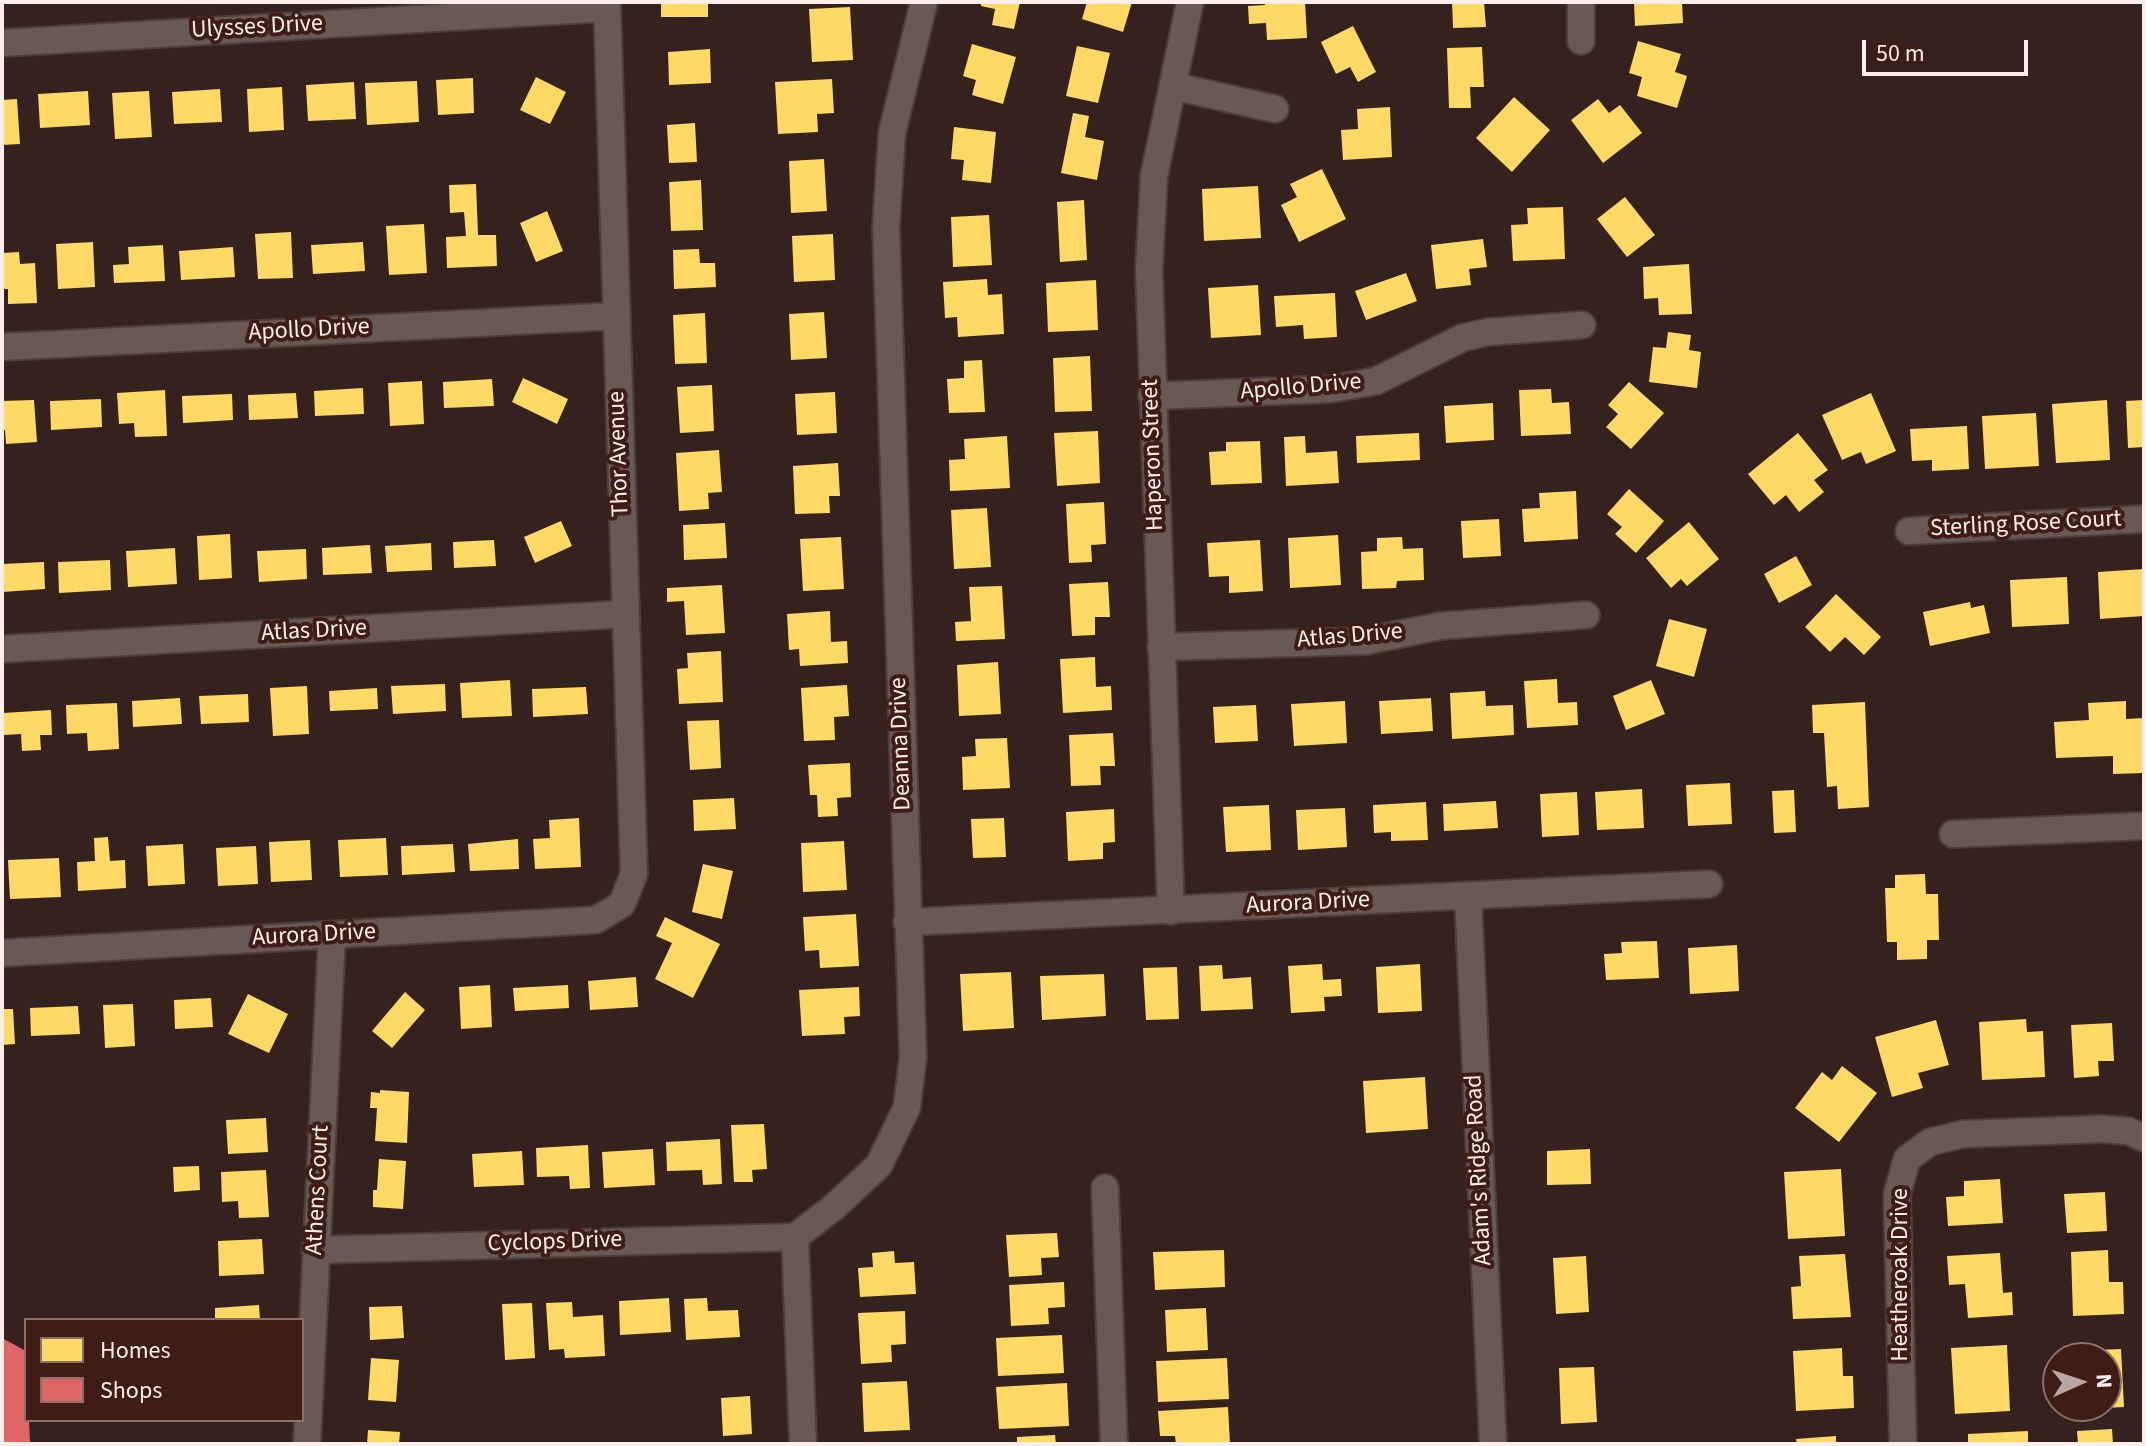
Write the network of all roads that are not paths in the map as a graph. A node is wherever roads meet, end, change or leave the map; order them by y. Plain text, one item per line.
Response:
1 (924, 2) edge
2 (1190, 2) edge
3 (1581, 2) edge
4 (607, 5) edge
5 (1581, 41) dead end
6 (2, 43) edge
7 (1173, 86) junction
8 (1275, 109) dead end
9 (616, 316) junction
10 (1582, 325) dead end
11 (2, 347) edge
12 (1152, 396) junction
13 (2144, 519) edge
14 (1909, 531) dead end
15 (626, 614) junction
16 (1586, 615) dead end
17 (1161, 647) junction
18 (2, 649) edge
19 (2144, 826) edge
20 (1953, 834) dead end
21 (1709, 884) dead end
22 (1468, 896) junction
23 (622, 904) joint
24 (1171, 911) junction
25 (907, 922) junction
26 (332, 935) junction
27 (2, 953) edge
28 (2144, 1138) edge
29 (1105, 1188) dead end
30 (795, 1237) junction
31 (315, 1250) junction
32 (307, 1444) edge
33 (803, 1444) edge
34 (1114, 1444) edge
35 (1493, 1444) edge
36 (1903, 1444) edge

1 - 25 street, Deanna Drive
2 - 7 street, Haperon Street
3 - 5 street
4 - 6 street, Ulysses Drive
4 - 9 street, Thor Avenue
7 - 8 street
7 - 12 street, Haperon Street
9 - 11 street, Apollo Drive
9 - 15 street, Thor Avenue
10 - 12 street, Apollo Drive
12 - 17 street, Haperon Street
13 - 14 street, Sterling Rose Court
15 - 18 street, Atlas Drive
15 - 23 street, Thor Avenue
16 - 17 street, Atlas Drive
17 - 24 street, Haperon Street
19 - 20 street
21 - 22 street, Aurora Drive
22 - 24 street, Aurora Drive
22 - 35 street, Adam's Ridge Road
23 - 26 street, Aurora Drive
24 - 25 street, Aurora Drive
25 - 30 street, Deanna Drive
26 - 27 street, Aurora Drive
26 - 31 street, Athens Court
28 - 36 street, Heatheroak Drive
29 - 34 street
30 - 31 street, Cyclops Drive
30 - 33 street
31 - 32 street, Athens Court

